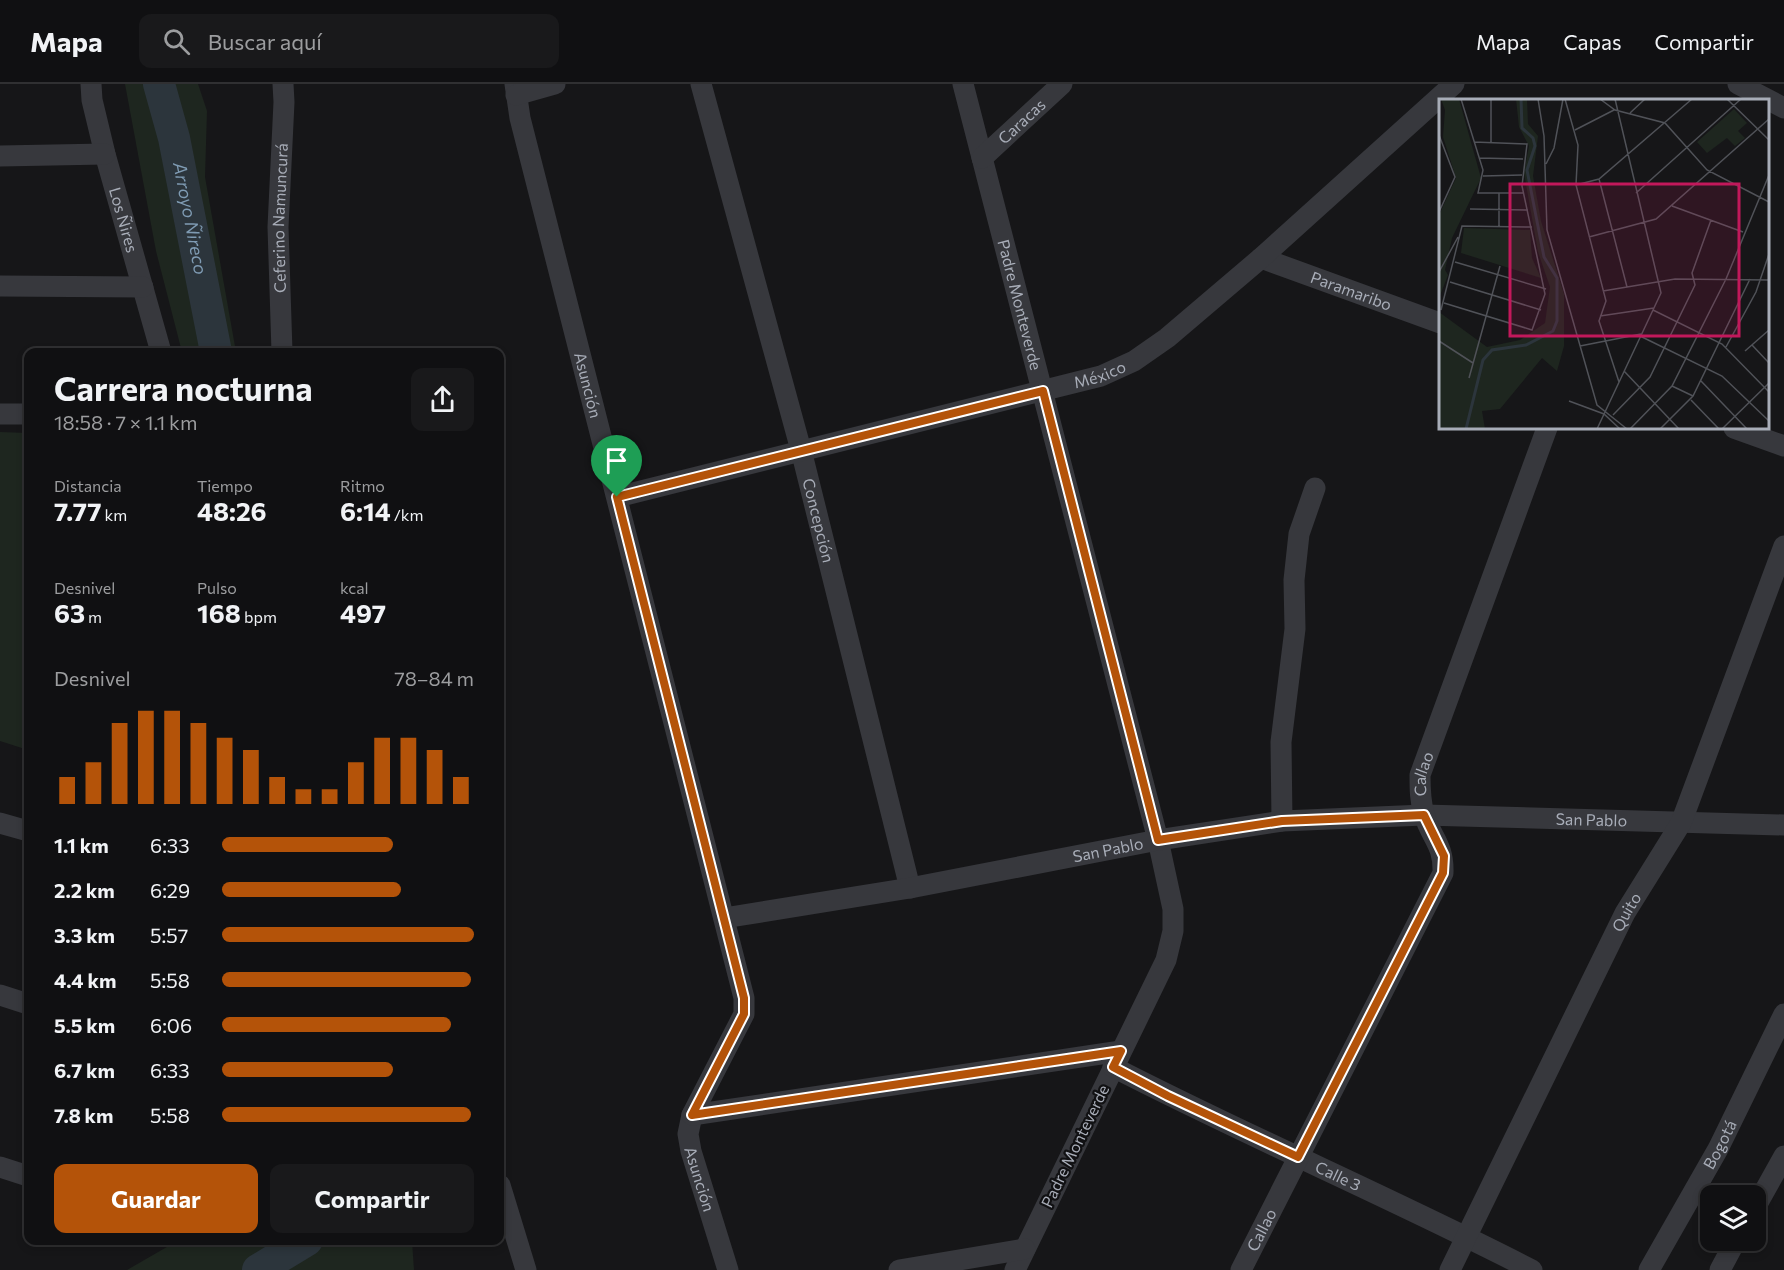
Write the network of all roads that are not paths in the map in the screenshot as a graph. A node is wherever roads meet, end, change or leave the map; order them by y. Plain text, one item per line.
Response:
1 (91, 84) edge
2 (283, 84) edge
3 (555, 84) edge
4 (701, 84) edge
5 (963, 84) edge
6 (1062, 84) edge
7 (1454, 84) edge
8 (1738, 84) edge
9 (515, 89) edge
10 (1767, 99) edge
11 (1769, 100) edge
12 (1784, 108) edge
13 (105, 154) junction
14 (0, 156) edge
15 (982, 158) junction
16 (1261, 258) junction
17 (0, 286) edge
18 (143, 287) junction
19 (1439, 323) edge
20 (160, 348) edge
21 (282, 348) edge
22 (1043, 391) junction
23 (0, 414) edge
24 (24, 414) edge
25 (1547, 429) edge
26 (1737, 429) edge
27 (1784, 446) edge
28 (801, 450) junction
29 (1314, 488) dead end
30 (617, 497) junction
31 (1784, 546) edge
32 (1424, 815) junction
33 (1282, 821) junction
34 (1681, 822) junction
35 (0, 823) edge
36 (1784, 825) edge
37 (24, 830) edge
38 (1158, 840) junction
39 (910, 888) junction
40 (724, 918) junction
41 (0, 995) edge
42 (24, 1003) edge
43 (1784, 1014) edge
44 (1117, 1059) junction
45 (692, 1115) junction
46 (1784, 1156) edge
47 (1298, 1157) junction
48 (0, 1167) edge
49 (24, 1175) edge
50 (1766, 1188) edge
51 (504, 1199) edge
52 (1466, 1236) junction
53 (1025, 1249) junction
54 (1730, 1251) edge
55 (525, 1270) edge
56 (728, 1270) edge
57 (899, 1270) edge
58 (1015, 1270) edge
59 (1241, 1270) edge
60 (1450, 1270) edge
61 (1532, 1270) edge
62 (1649, 1270) edge
63 (1720, 1270) edge

1 - 13 street, Los Ñires
2 - 21 street, Ceferino Namuncurá
3 - 9 street
4 - 28 street, Concepción
5 - 15 street, Padre Monteverde
6 - 15 street, Caracas
7 - 16 street, México
8 - 10 street
9 - 30 street, Asunción
11 - 12 street
13 - 14 street
13 - 18 street, Los Ñires
15 - 22 street, Padre Monteverde
16 - 19 street, Paramaribo
16 - 22 street, México
17 - 18 street
18 - 20 street, Los Ñires
22 - 28 street, México
22 - 38 street, Padre Monteverde
23 - 24 street
25 - 32 street, Callao
26 - 27 street
28 - 30 street, México
28 - 39 street, Concepción
29 - 33 street
30 - 40 street, Asunción
31 - 34 street, Quito
32 - 33 street, San Pablo
32 - 34 street, San Pablo
32 - 47 street, Callao
33 - 38 street, San Pablo
34 - 36 street, San Pablo
34 - 52 street, Quito
35 - 37 street
38 - 39 street, San Pablo
38 - 44 street, Padre Monteverde
39 - 40 street, San Pablo
40 - 45 street, Asunción
41 - 42 street
43 - 62 street, Bogotá
44 - 45 street
44 - 47 street, Calle 3
44 - 53 street, Padre Monteverde
45 - 56 street, Asunción
46 - 50 street
47 - 52 street, Calle 3
47 - 59 street, Callao
48 - 49 street
51 - 55 street
52 - 60 street, Quito
52 - 61 street, Calle 3
53 - 57 street
53 - 58 street, Padre Monteverde
54 - 63 street

